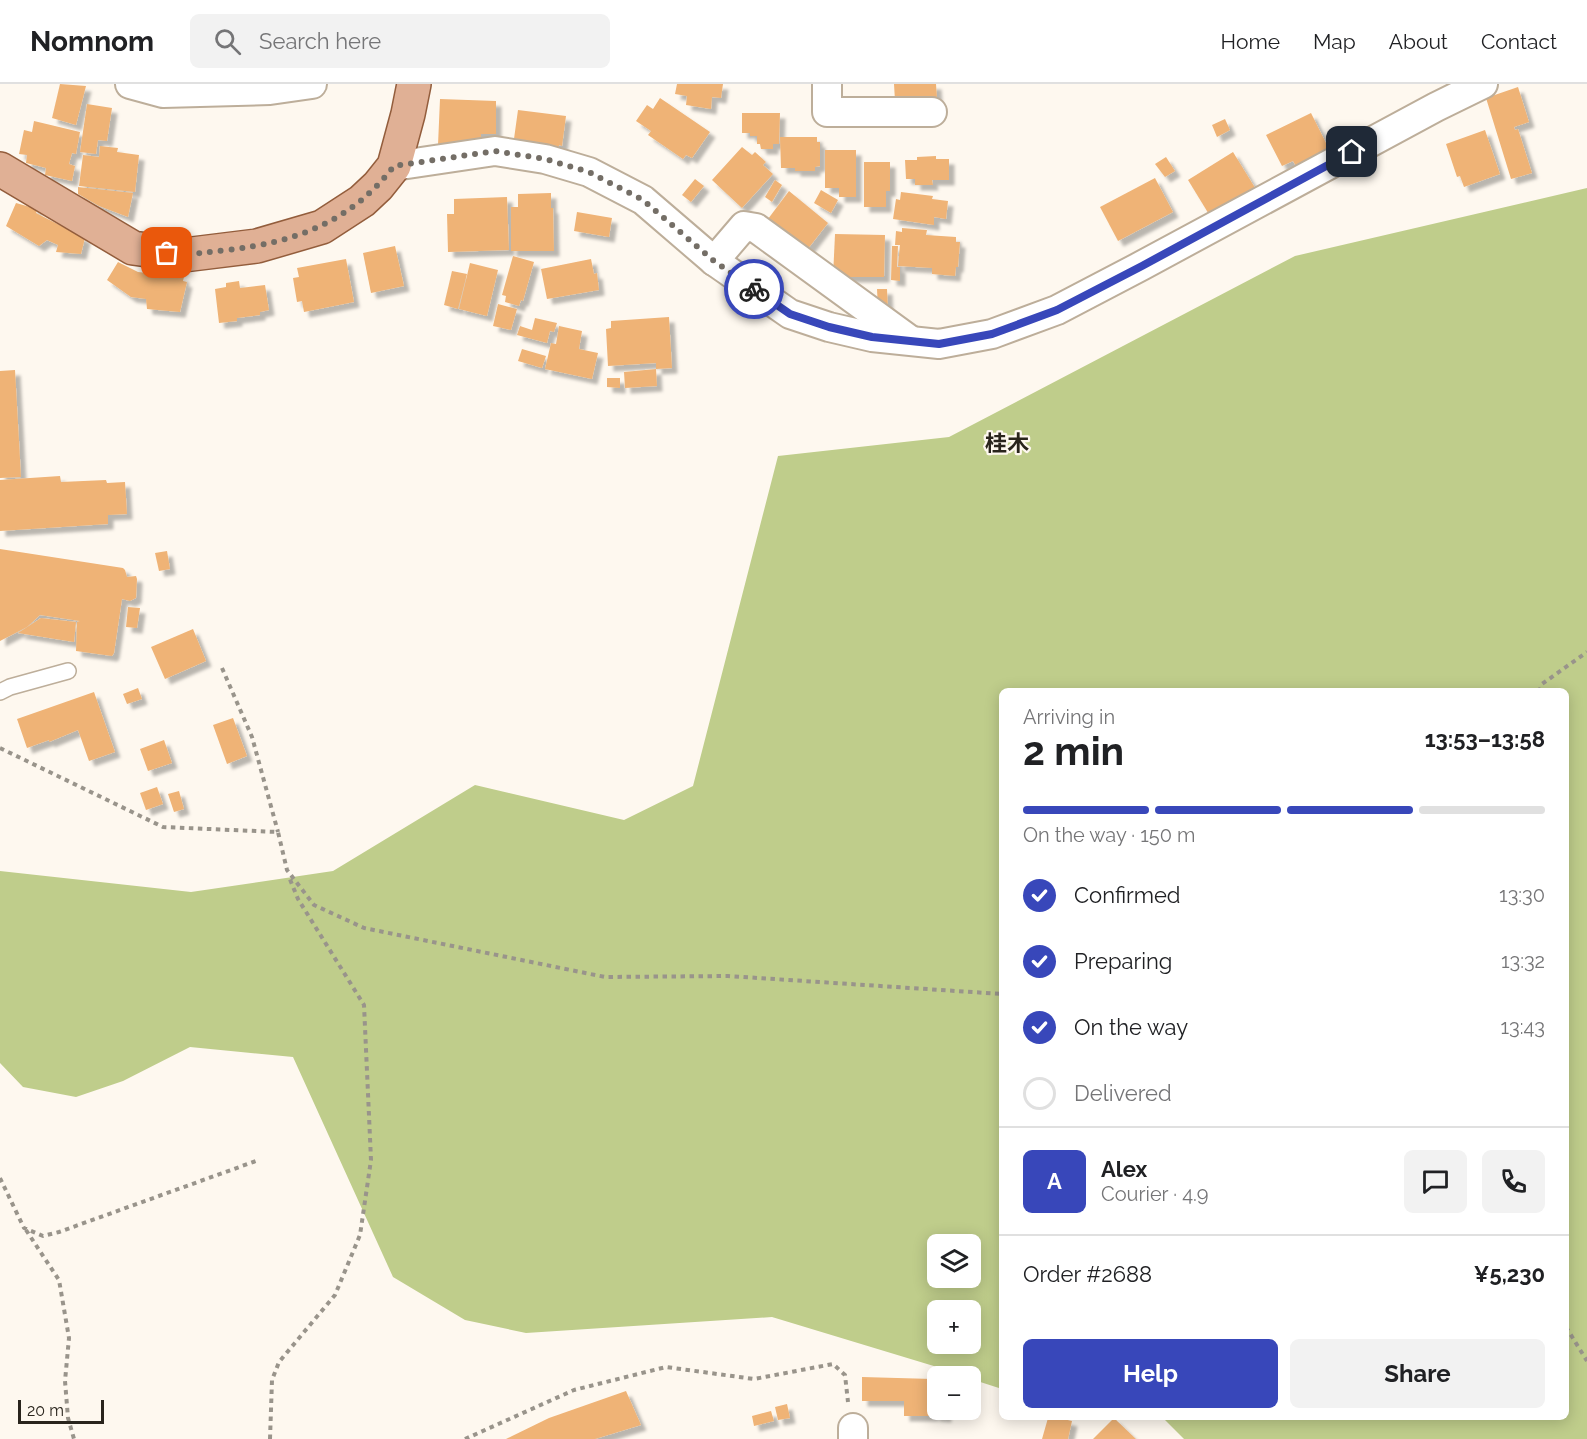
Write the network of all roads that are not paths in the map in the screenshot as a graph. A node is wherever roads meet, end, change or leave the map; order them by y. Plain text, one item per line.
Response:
1 (130, 84) edge
2 (312, 84) edge
3 (414, 84) edge
4 (827, 84) edge
5 (1483, 84) edge
6 (1434, 95) edge
7 (932, 112) dead end
8 (394, 166) junction
9 (8, 178) edge
10 (714, 261) junction
11 (911, 341) junction
12 (68, 671) dead end
13 (0, 692) edge

1 - 2 street
3 - 8 main road
4 - 7 street
5 - 6 street
6 - 11 street
8 - 9 main road
8 - 10 street
10 - 11 street
10 - 11 street
12 - 13 lane

